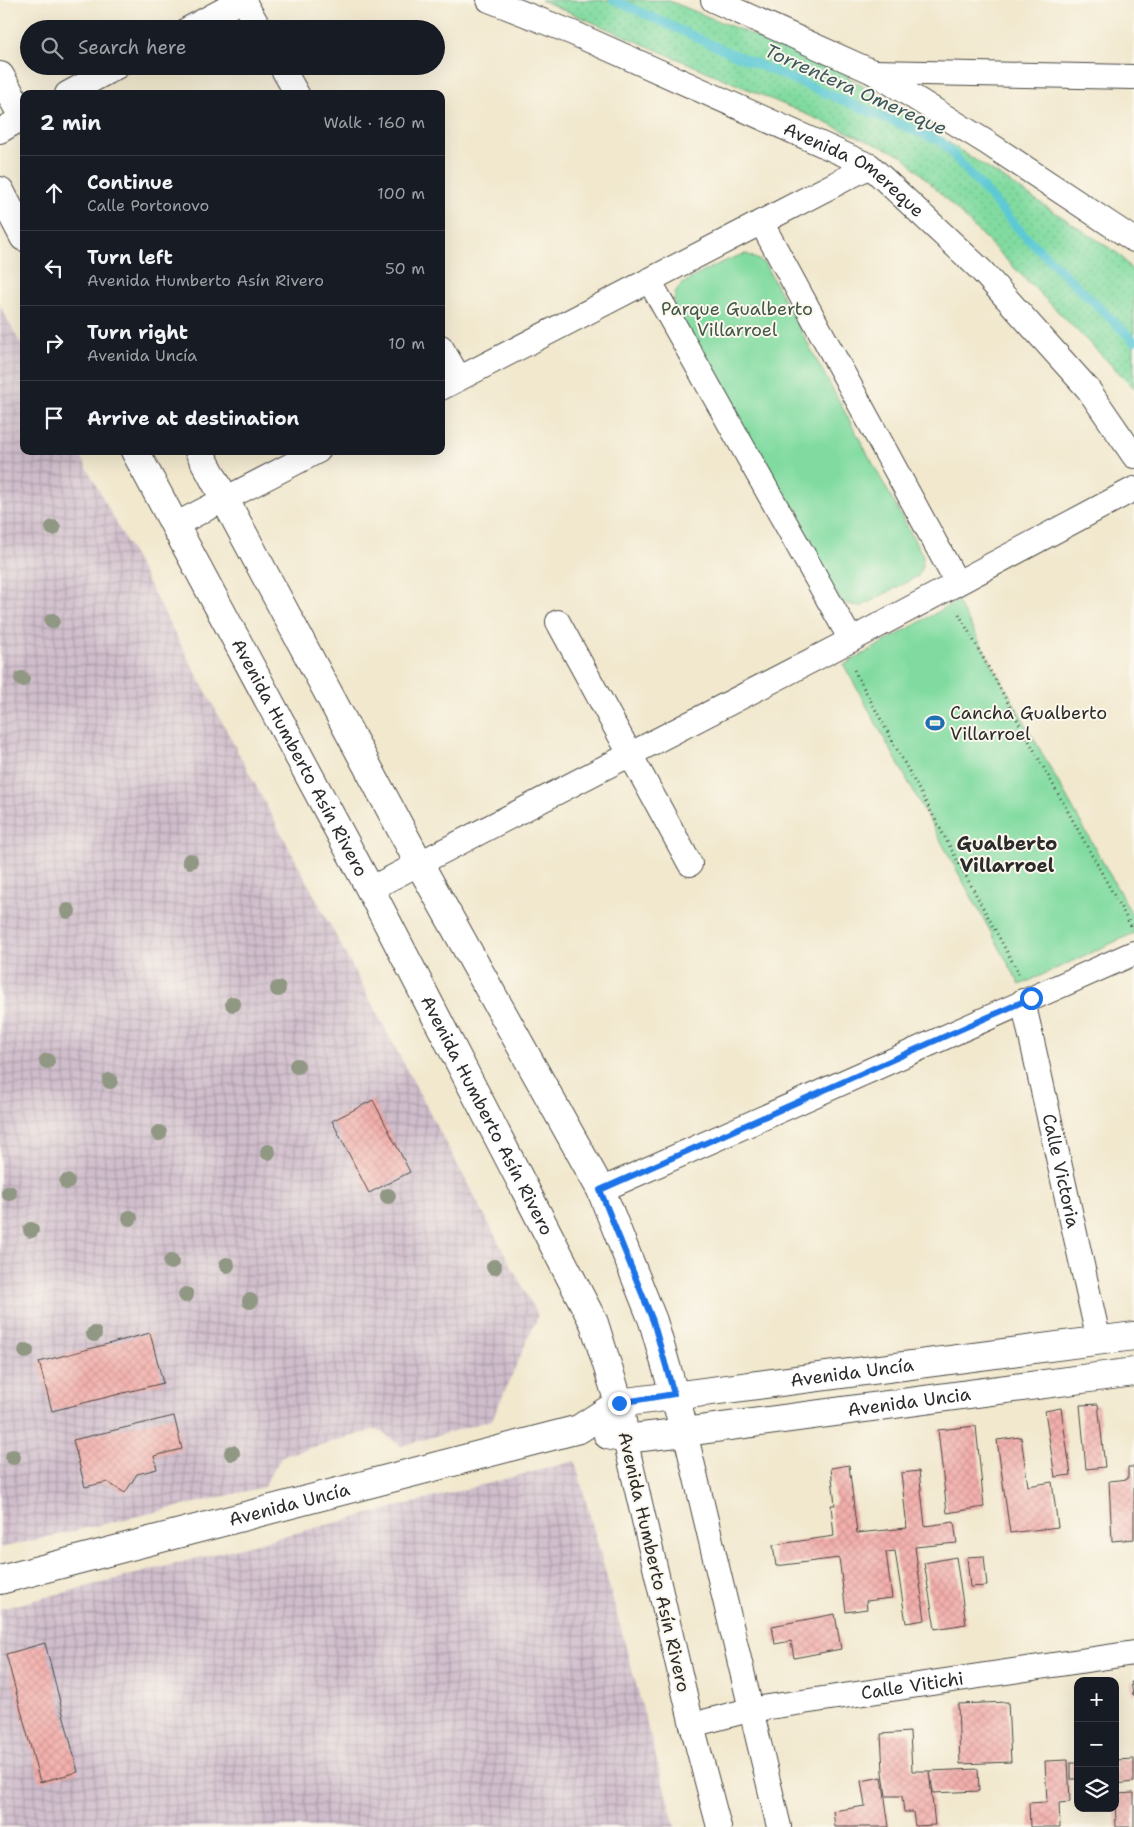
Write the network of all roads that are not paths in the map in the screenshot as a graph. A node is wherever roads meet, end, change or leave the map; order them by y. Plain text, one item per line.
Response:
1 (243, 0) edge
2 (488, 0) edge
3 (713, 0) edge
4 (205, 20) edge
5 (255, 20) edge
6 (873, 72) junction
7 (102, 75) edge
8 (286, 75) edge
9 (0, 76) edge
10 (1134, 77) edge
11 (74, 90) edge
12 (295, 90) edge
13 (20, 110) edge
14 (20, 119) edge
15 (0, 131) edge
16 (870, 166) junction
17 (0, 191) edge
18 (761, 222) junction
19 (20, 229) edge
20 (1134, 240) edge
21 (649, 280) junction
22 (445, 363) edge
23 (450, 383) edge
24 (137, 455) edge
25 (201, 455) edge
26 (310, 455) edge
27 (1134, 456) edge
28 (1134, 489) edge
29 (225, 500) junction
30 (174, 526) junction
31 (951, 586) junction
32 (558, 622) dead end
33 (846, 642) junction
34 (631, 755) junction
35 (419, 864) junction
36 (690, 864) dead end
37 (370, 889) junction
38 (1134, 953) edge
39 (1027, 999) junction
40 (600, 1190) junction
41 (1134, 1336) edge
42 (1099, 1341) junction
43 (1134, 1372) edge
44 (674, 1394) junction
45 (619, 1403) junction
46 (579, 1429) junction
47 (685, 1432) junction
48 (625, 1439) junction
49 (0, 1580) edge
50 (1134, 1653) edge
51 (749, 1710) junction
52 (692, 1725) junction
53 (719, 1827) edge
54 (779, 1827) edge

1 - 4 street
1 - 5 street
2 - 16 street, Avenida Omereque
3 - 6 street
6 - 10 street
6 - 20 street
7 - 11 street
8 - 12 street
9 - 13 street
14 - 15 street
16 - 18 street
16 - 27 street, Avenida Omereque
17 - 19 street
18 - 21 street
18 - 31 street
21 - 23 street
21 - 33 street
22 - 23 street
24 - 30 street, Avenida Humberto Asín Rivero
25 - 29 street
26 - 29 street
28 - 31 street
29 - 30 street
29 - 35 street
30 - 37 street, Avenida Humberto Asín Rivero
31 - 33 street
32 - 34 street
33 - 34 street
34 - 35 street
34 - 36 street
35 - 37 street
35 - 40 street
37 - 45 street, Avenida Humberto Asín Rivero
38 - 39 street
39 - 40 street
39 - 42 street, Calle Victoria
40 - 44 street
41 - 42 street, Avenida Uncía
42 - 44 street, Avenida Uncía
43 - 47 street, Avenida Uncia
44 - 45 street, Avenida Uncía
44 - 47 street
45 - 46 street, Avenida Uncía
45 - 48 street, Avenida Humberto Asín Rivero
46 - 48 street, Avenida Uncía
46 - 49 street, Avenida Uncía
47 - 48 street, Avenida Uncía
47 - 51 street
48 - 52 street, Avenida Humberto Asín Rivero
50 - 51 street, Calle Vitichi
51 - 52 street, Calle Vitichi
51 - 54 street
52 - 53 street, Avenida Humberto Asín Rivero

